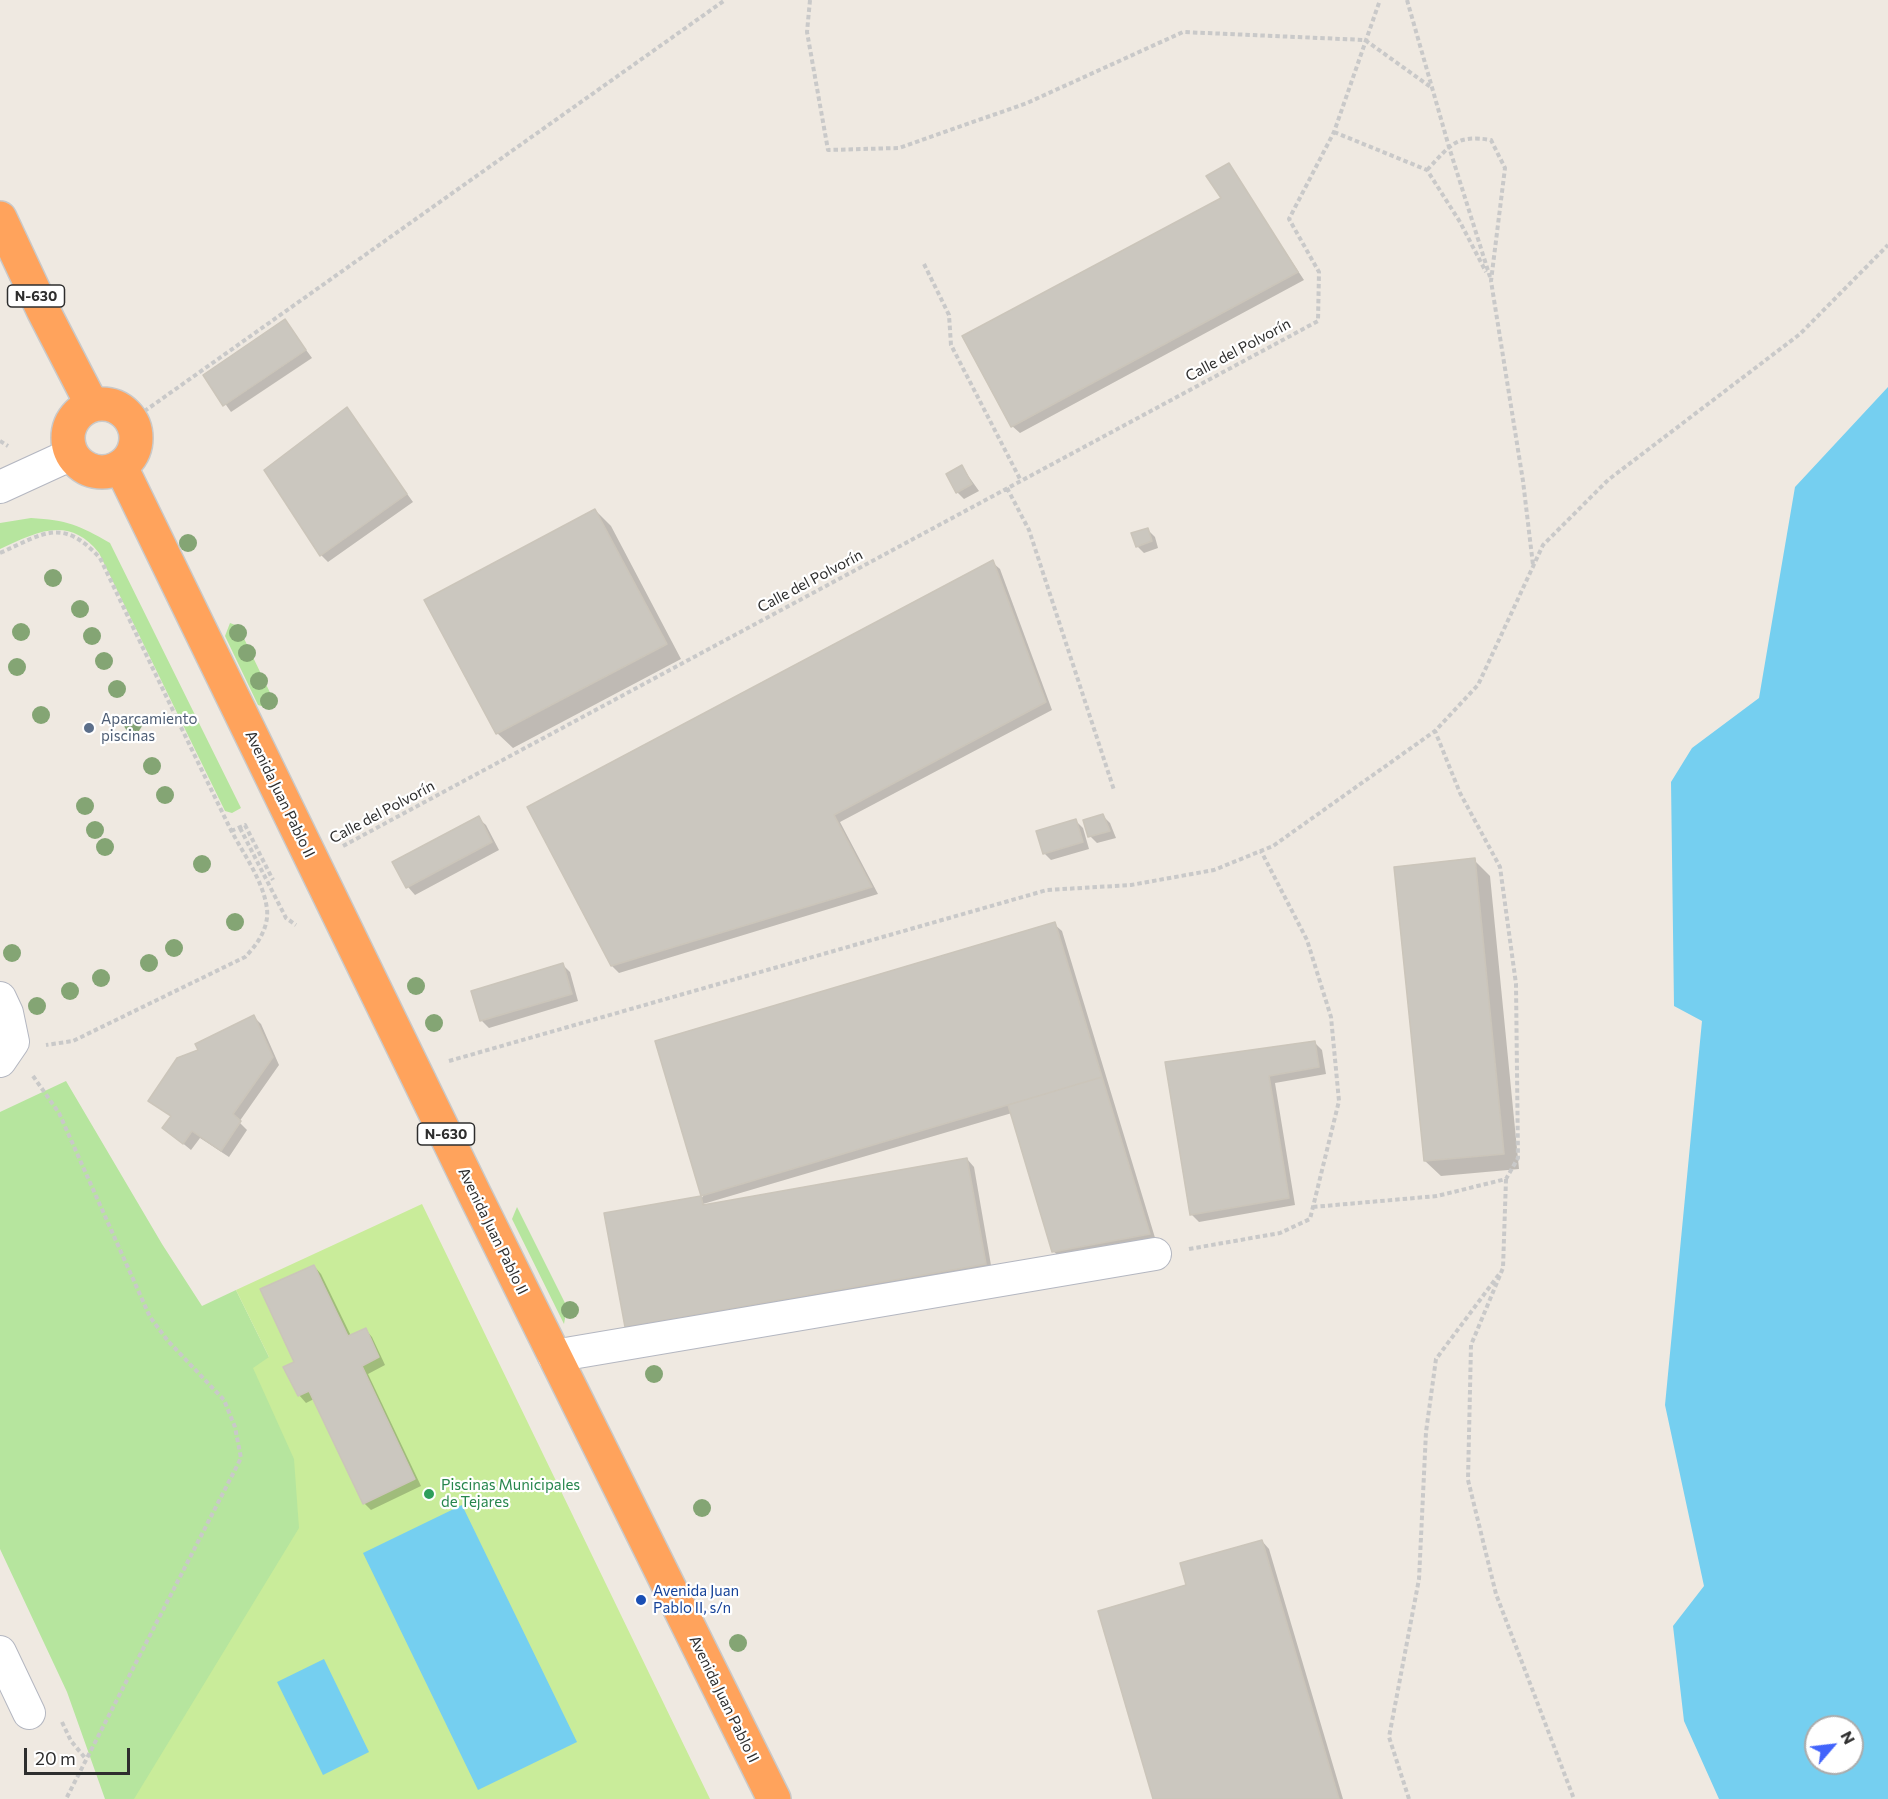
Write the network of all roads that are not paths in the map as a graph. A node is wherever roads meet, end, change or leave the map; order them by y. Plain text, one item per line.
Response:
1 (0, 218) edge
2 (92, 405) junction
3 (72, 454) junction
4 (121, 467) junction
5 (0, 487) edge
6 (0, 998) edge
7 (6, 1051) edge
8 (1155, 1254) road end
9 (554, 1356) junction
10 (0, 1652) edge
11 (43, 1712) road end
12 (774, 1799) edge

1 - 2 highway, N-630
2 - 3 highway
2 - 4 highway
3 - 4 highway
3 - 5 street
4 - 9 highway, Avenida Juan Pablo II / N-630
6 - 7 street
8 - 9 street
9 - 12 highway, Avenida Juan Pablo II / N-630
10 - 11 street

